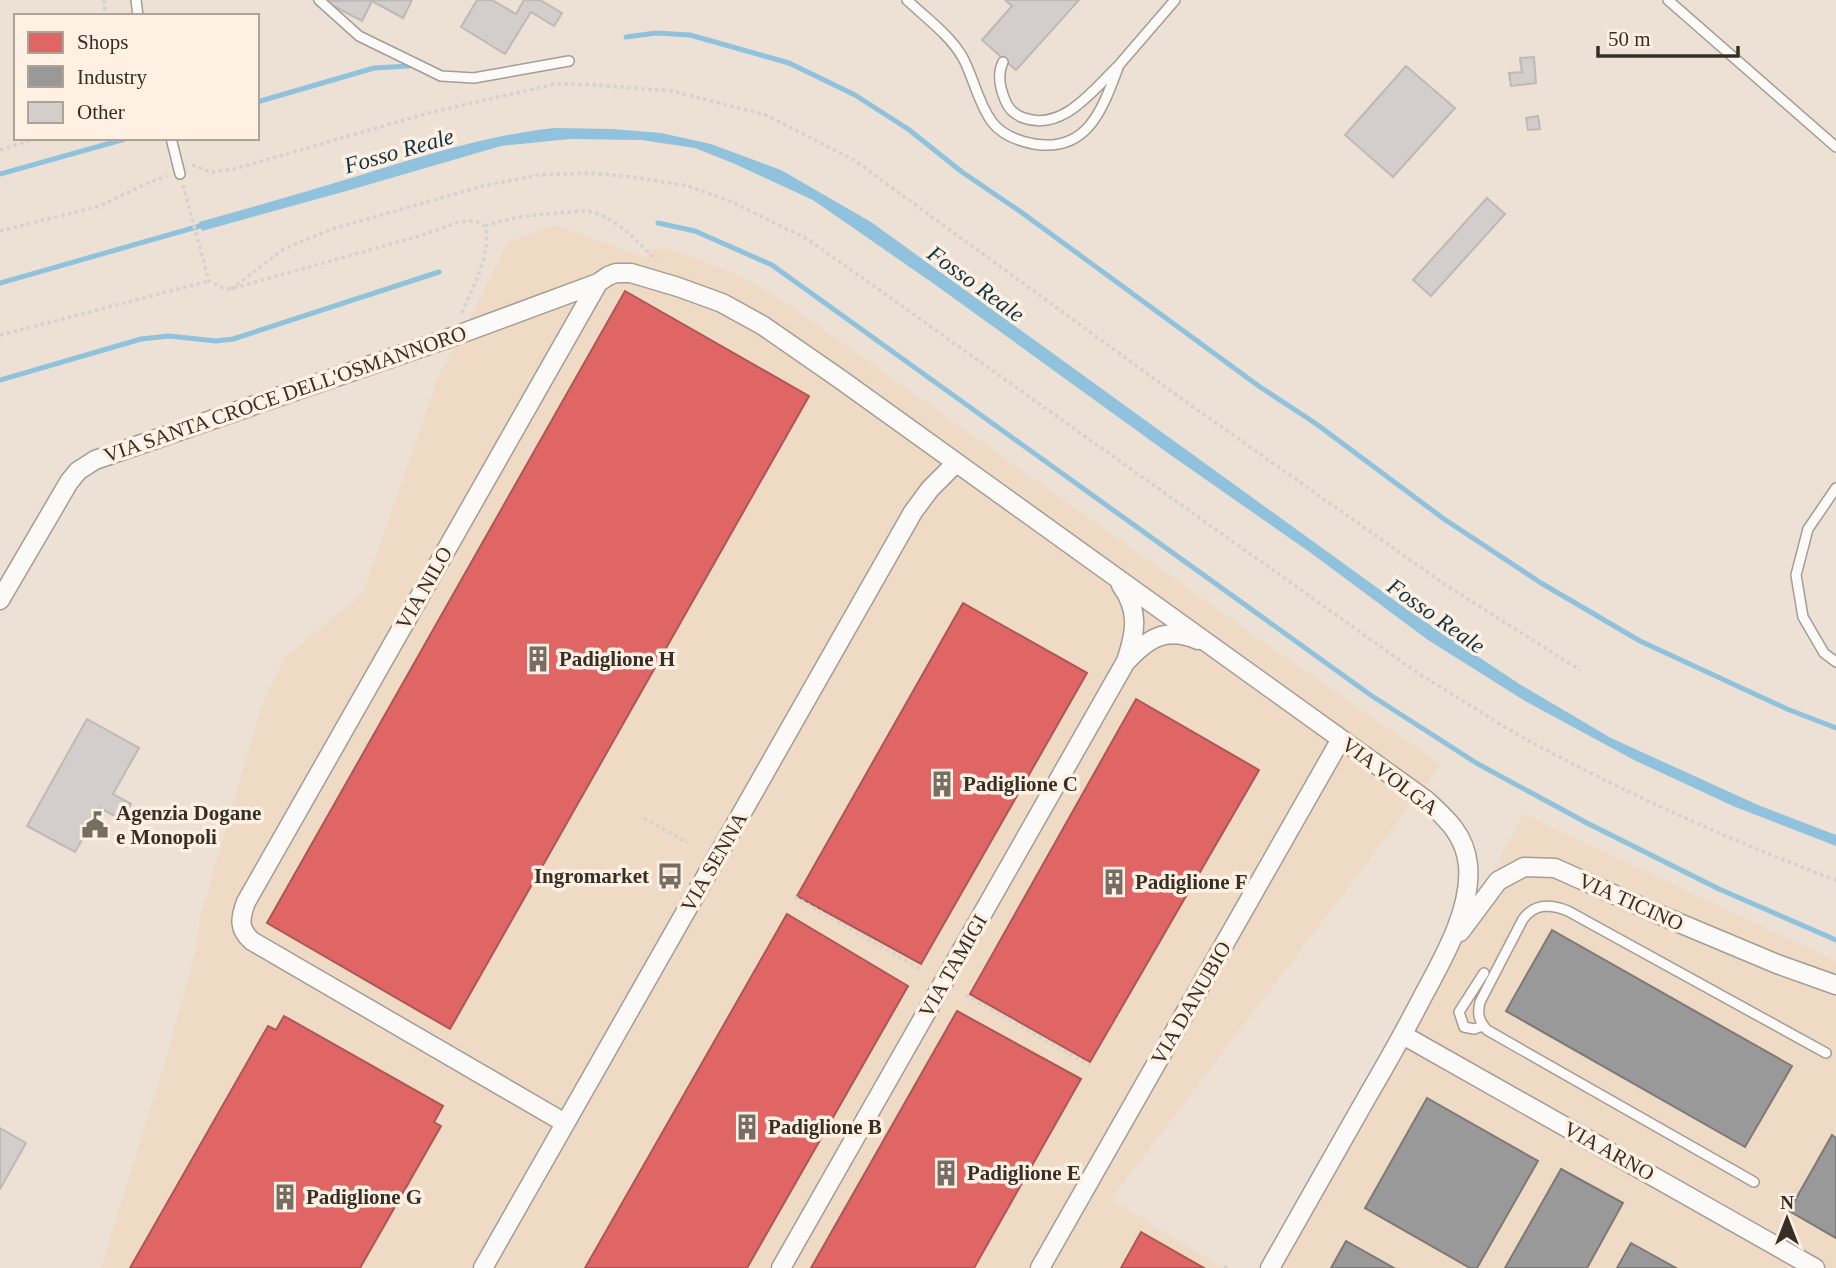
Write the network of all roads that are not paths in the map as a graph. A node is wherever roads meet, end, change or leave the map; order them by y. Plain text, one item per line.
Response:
1 (318, 0) edge
2 (907, 0) edge
3 (1175, 0) edge
4 (1668, 0) edge
5 (569, 61) dead end
6 (1003, 62) dead end
7 (1119, 65) junction
8 (172, 140) edge
9 (1836, 148) edge
10 (179, 170) road end
11 (598, 283) junction
12 (956, 463) junction
13 (1836, 488) edge
14 (1115, 577) junction
15 (0, 600) edge
16 (1211, 646) junction
17 (1836, 662) edge
18 (1125, 663) junction
19 (1341, 739) junction
20 (1451, 943) junction
21 (1484, 974) dead end
22 (1836, 985) edge
23 (1483, 1026) junction
24 (1403, 1035) junction
25 (1826, 1053) dead end
26 (565, 1123) junction
27 (1754, 1182) dead end
28 (483, 1268) edge
29 (781, 1268) edge
30 (1040, 1268) edge
31 (1270, 1268) edge
32 (1815, 1268) edge

1 - 5 lane
2 - 7 lane
3 - 7 lane
4 - 9 lane
6 - 7 lane
8 - 10 lane
11 - 12 street
11 - 15 street, VIA SANTA CROCE DELL'OSMANNORO
11 - 26 street, VIA NILO
12 - 14 street, VIA VOLGA
12 - 26 street, VIA SENNA
13 - 17 lane
14 - 16 street, VIA VOLGA
14 - 18 street, VIA TAMIGI
16 - 18 street, VIA TAMIGI
16 - 19 street, VIA VOLGA
18 - 29 street, VIA TAMIGI
19 - 20 street, VIA VOLGA
19 - 30 street, VIA DANUBIO
20 - 22 street, VIA TICINO
20 - 24 street, VIA VOLGA
21 - 23 lane
23 - 25 lane
23 - 27 lane
24 - 31 street, VIA VOLGA
24 - 32 street, VIA ARNO
26 - 28 street, VIA SENNA

